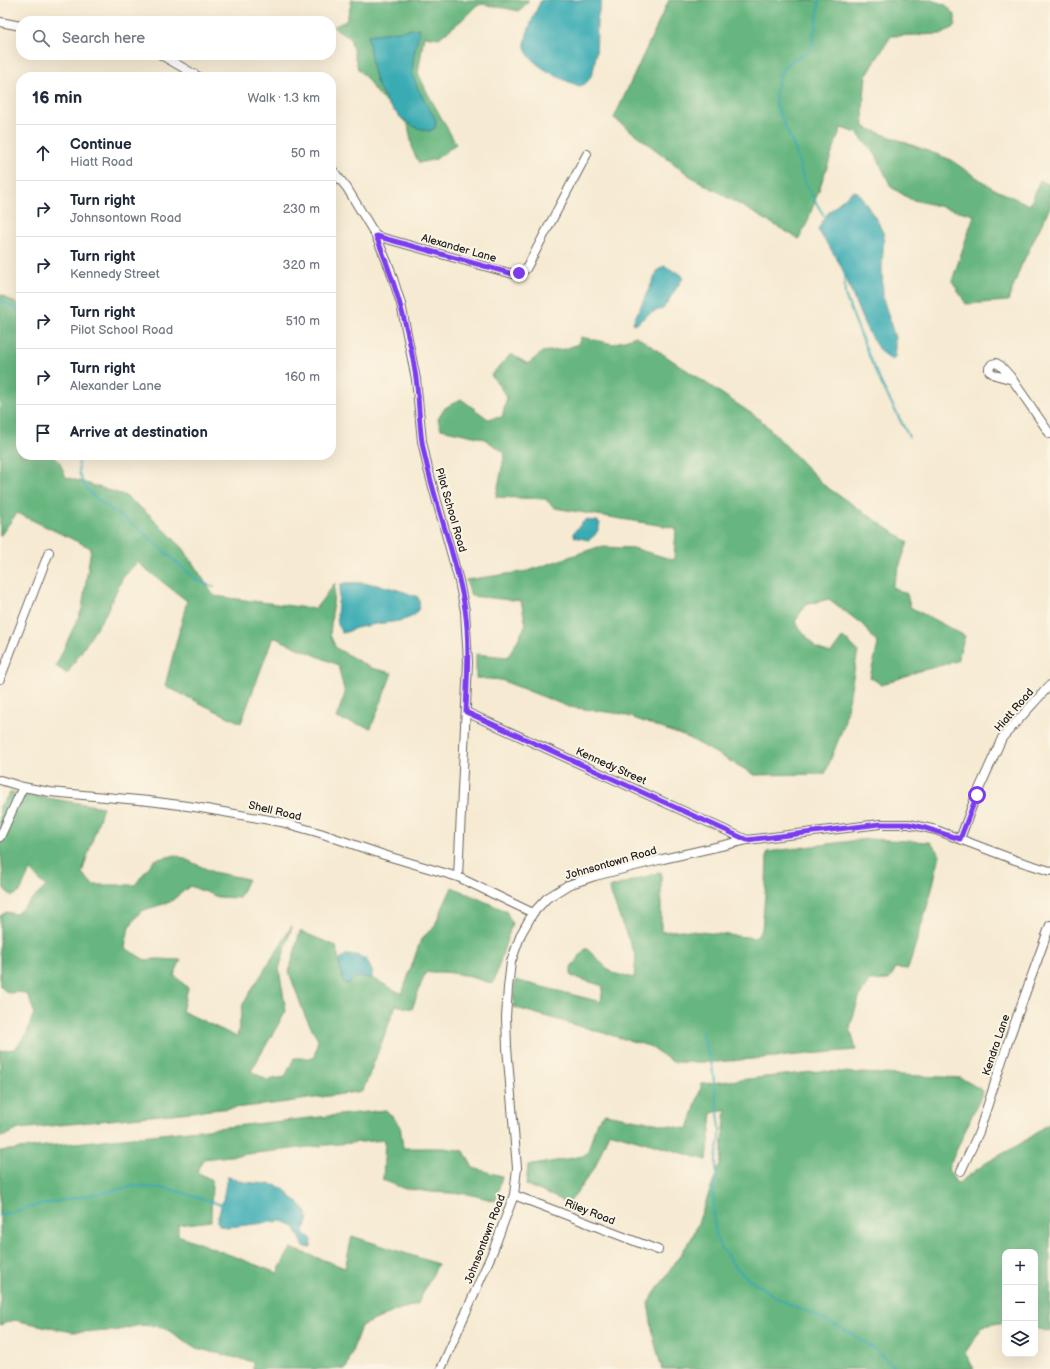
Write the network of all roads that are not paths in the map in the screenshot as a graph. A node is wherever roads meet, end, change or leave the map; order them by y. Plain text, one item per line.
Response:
1 (0, 22) edge
2 (16, 25) edge
3 (170, 60) edge
4 (190, 72) edge
5 (587, 154) dead end
6 (336, 174) edge
7 (376, 236) junction
8 (1013, 380) dead end
9 (1050, 434) edge
10 (49, 552) dead end
11 (0, 679) edge
12 (1050, 685) edge
13 (466, 712) junction
14 (0, 780) edge
15 (23, 787) junction
16 (0, 837) edge
17 (960, 839) junction
18 (747, 840) junction
19 (1050, 871) edge
20 (458, 877) junction
21 (533, 913) junction
22 (1050, 925) edge
23 (961, 1171) dead end
24 (514, 1195) junction
25 (658, 1250) dead end
26 (441, 1369) edge

1 - 2 street
3 - 4 street
5 - 7 street, Alexander Lane
6 - 7 street, Pilot School Road
7 - 13 street, Pilot School Road
8 - 9 street
10 - 11 street
12 - 17 street, Hiatt Road
13 - 18 street, Kennedy Street
13 - 20 street, Pilot School Road
14 - 15 street, Shell Road
15 - 16 street
15 - 20 street, Shell Road
17 - 18 street, Johnsontown Road
17 - 19 street, Johnsontown Road
18 - 21 street, Johnsontown Road
20 - 21 street, Shell Road
21 - 24 street, Johnsontown Road
22 - 23 street, Kendra Lane
24 - 25 street, Riley Road
24 - 26 street, Johnsontown Road

